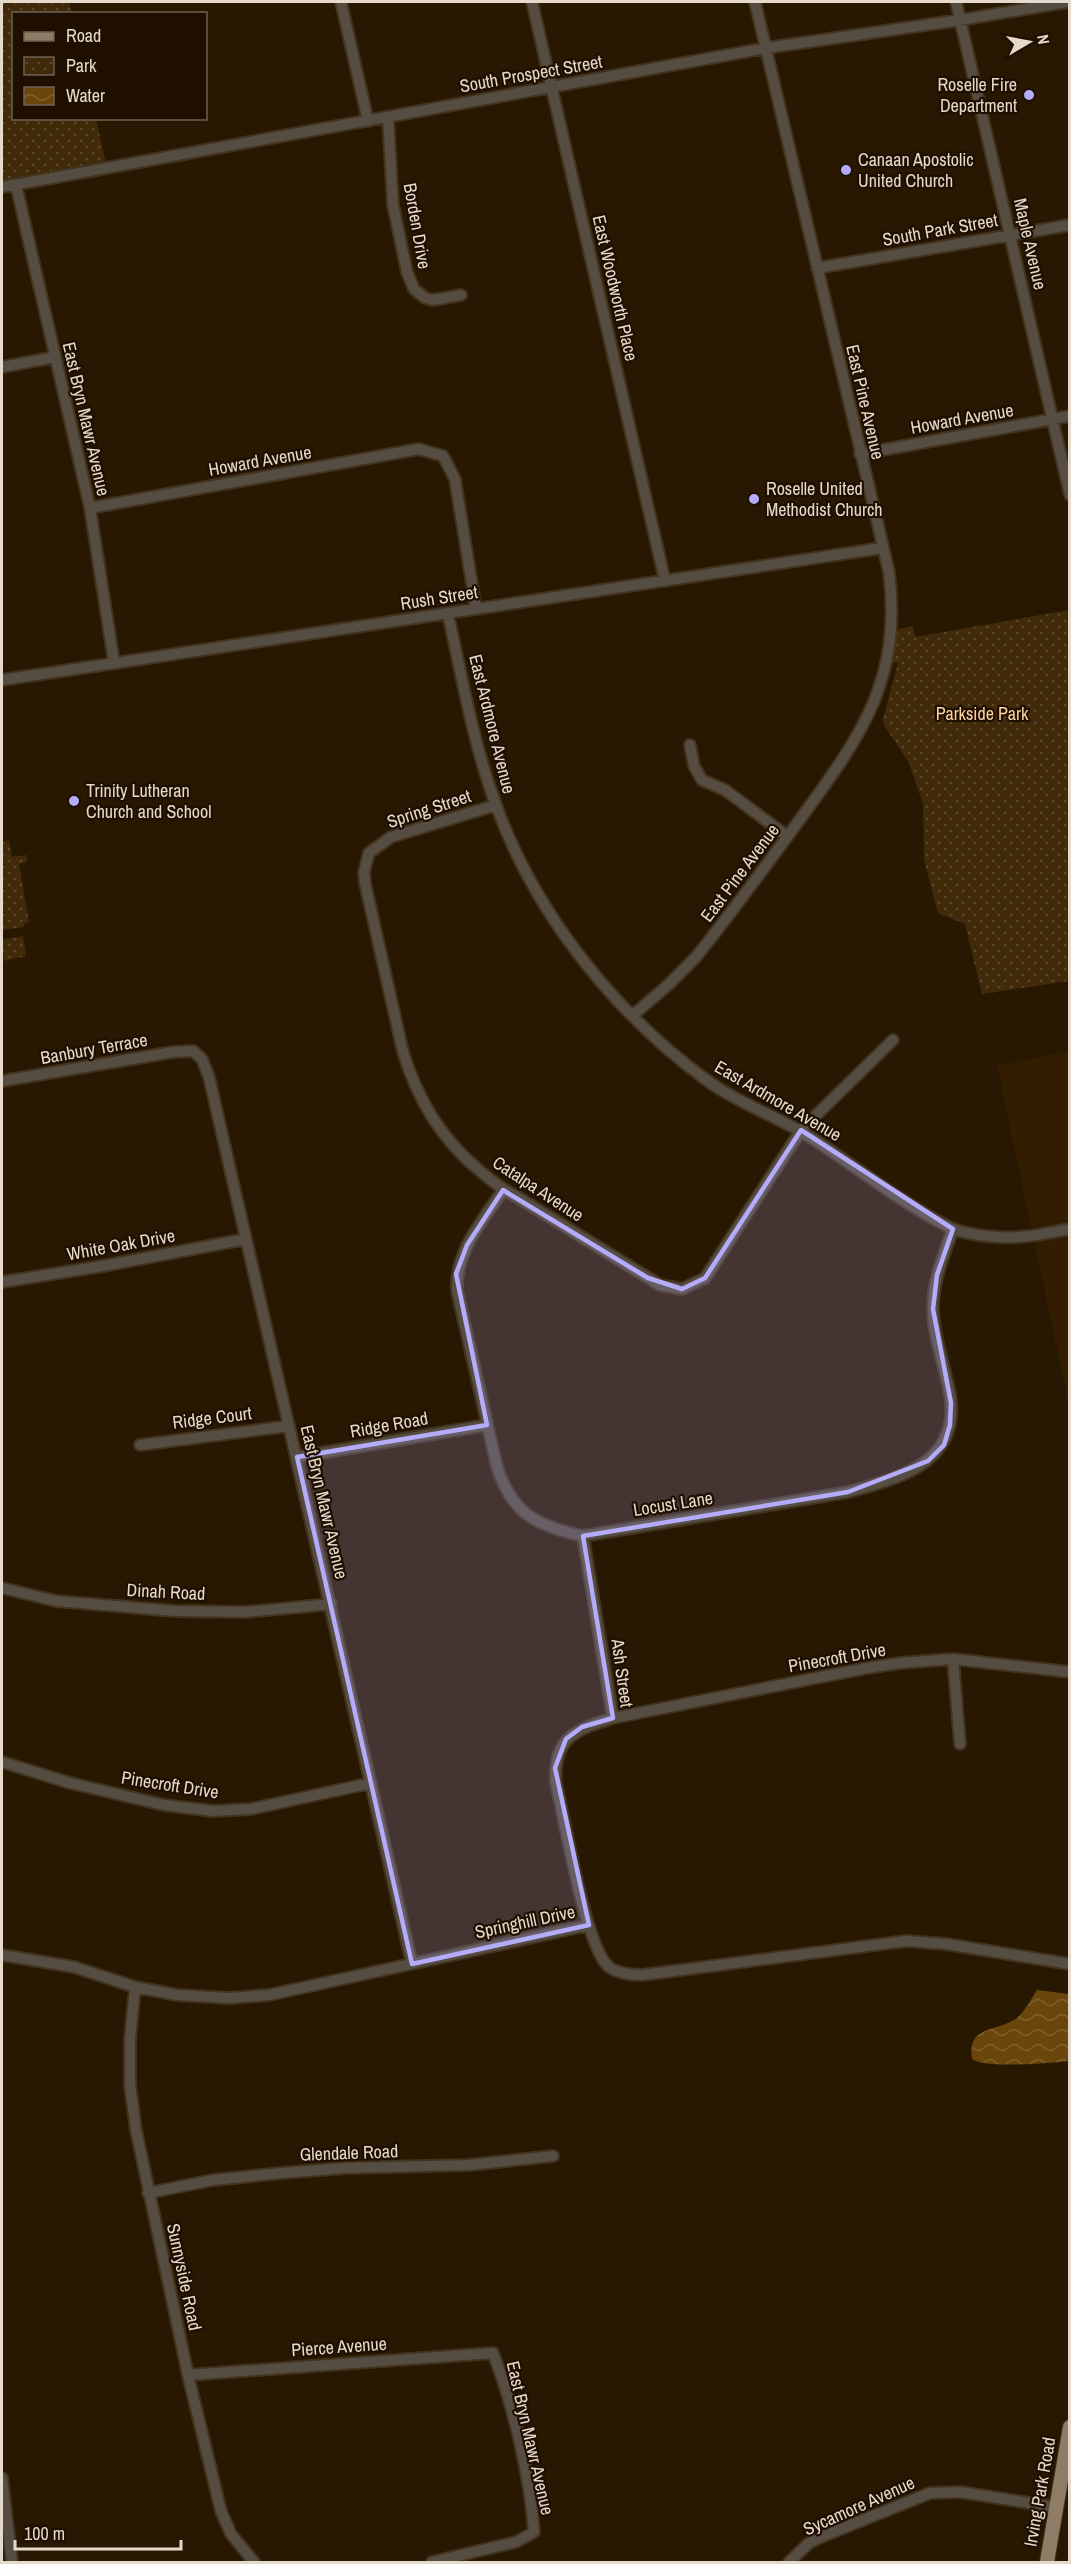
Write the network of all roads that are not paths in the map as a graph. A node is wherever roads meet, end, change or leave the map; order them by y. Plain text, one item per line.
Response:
1 (341, 2) edge
2 (532, 2) edge
3 (755, 2) edge
4 (956, 2) edge
5 (1067, 2) edge
6 (960, 20) junction
7 (766, 48) junction
8 (552, 87) junction
9 (388, 117) junction
10 (368, 121) junction
11 (16, 185) junction
12 (2, 187) edge
13 (1070, 225) edge
14 (1010, 235) junction
15 (817, 268) junction
16 (461, 295) dead end
17 (55, 357) junction
18 (2, 367) edge
19 (1070, 416) edge
20 (1053, 419) junction
21 (860, 454) junction
22 (1070, 495) edge
23 (90, 508) junction
24 (882, 548) junction
25 (665, 581) junction
26 (476, 609) junction
27 (448, 614) junction
28 (114, 662) junction
29 (2, 680) edge
30 (690, 745) dead end
31 (496, 805) junction
32 (787, 836) junction
33 (374, 849) joint
34 (632, 1016) junction
35 (893, 1040) dead end
36 (193, 1052) joint
37 (2, 1081) edge
38 (801, 1130) junction
39 (503, 1190) junction
40 (953, 1229) junction
41 (1070, 1229) edge
42 (246, 1239) junction
43 (2, 1281) edge
44 (487, 1425) junction
45 (289, 1426) junction
46 (140, 1445) dead end
47 (297, 1457) junction
48 (583, 1536) junction
49 (2, 1588) edge
50 (331, 1604) junction
51 (953, 1659) junction
52 (1070, 1672) edge
53 (613, 1718) junction
54 (960, 1744) dead end
55 (2, 1762) edge
56 (371, 1783) junction
57 (589, 1925) junction
58 (2, 1954) edge
59 (412, 1964) junction
60 (1070, 1964) edge
61 (135, 1987) junction
62 (553, 2156) dead end
63 (148, 2193) junction
64 (493, 2353) joint
65 (188, 2375) junction
66 (1070, 2427) edge
67 (2, 2478) edge
68 (1055, 2507) junction
69 (12, 2562) edge
70 (254, 2562) edge
71 (432, 2562) edge
72 (789, 2562) edge
73 (1047, 2562) edge

1 - 10 street
2 - 8 street, East Woodworth Place
3 - 7 street, East Pine Avenue
4 - 6 street, Maple Avenue
5 - 6 street, South Prospect Street
6 - 7 street, South Prospect Street
6 - 14 street, Maple Avenue
7 - 8 street, South Prospect Street
7 - 15 street, East Pine Avenue
8 - 9 street, South Prospect Street
8 - 25 street, East Woodworth Place
9 - 10 street, South Prospect Street
9 - 16 street, Borden Drive
10 - 11 street, South Prospect Street
11 - 12 street, South Prospect Street
11 - 17 street, East Bryn Mawr Avenue
13 - 14 street, South Park Street
14 - 15 street, South Park Street
14 - 20 street, Maple Avenue
15 - 21 street, East Pine Avenue
17 - 18 street
17 - 23 street, East Bryn Mawr Avenue
19 - 20 street, Howard Avenue
20 - 21 street, Howard Avenue
20 - 22 street, Maple Avenue
21 - 24 street, East Pine Avenue
23 - 26 street, Howard Avenue
23 - 28 street, East Bryn Mawr Avenue
24 - 25 street, Rush Street
24 - 32 street, East Pine Avenue
25 - 26 street, Rush Street
26 - 27 street, Rush Street
27 - 28 street, Rush Street
27 - 31 street, East Ardmore Avenue
28 - 29 street, Rush Street
30 - 32 street
31 - 33 street, Spring Street
31 - 34 street, East Ardmore Avenue
32 - 34 street, East Pine Avenue
33 - 39 street, Catalpa Avenue
34 - 38 street, East Ardmore Avenue
35 - 38 street, Catalpa Avenue
36 - 37 street, Banbury Terrace
36 - 42 street, East Bryn Mawr Avenue
38 - 39 street, Catalpa Avenue
38 - 40 street, East Ardmore Avenue
39 - 44 street, Locust Lane
40 - 41 street, East Ardmore Avenue
40 - 48 street, Locust Lane
42 - 43 street, White Oak Drive
42 - 45 street, East Bryn Mawr Avenue
44 - 47 street, Ridge Road
44 - 48 street, Locust Lane
45 - 46 street, Ridge Court
45 - 47 street, East Bryn Mawr Avenue
47 - 50 street, East Bryn Mawr Avenue
48 - 53 street, Ash Street
49 - 50 street, Dinah Road
50 - 56 street, East Bryn Mawr Avenue
51 - 52 street, Pinecroft Drive
51 - 53 street, Pinecroft Drive
51 - 54 street
53 - 57 street, Ash Street
55 - 56 street, Pinecroft Drive
56 - 59 street, East Bryn Mawr Avenue
57 - 59 street, Springhill Drive
57 - 60 street, Springhill Drive
58 - 61 street, Springhill Drive
59 - 61 street, Springhill Drive
61 - 63 street, Sunnyside Road
62 - 63 street, Glendale Road
63 - 65 street, Sunnyside Road
64 - 65 street, Pierce Avenue
64 - 71 street, East Bryn Mawr Avenue
65 - 70 street, Sunnyside Road
66 - 68 main road, Irving Park Road
67 - 69 street
68 - 72 street, Sycamore Avenue
68 - 73 main road, Irving Park Road

